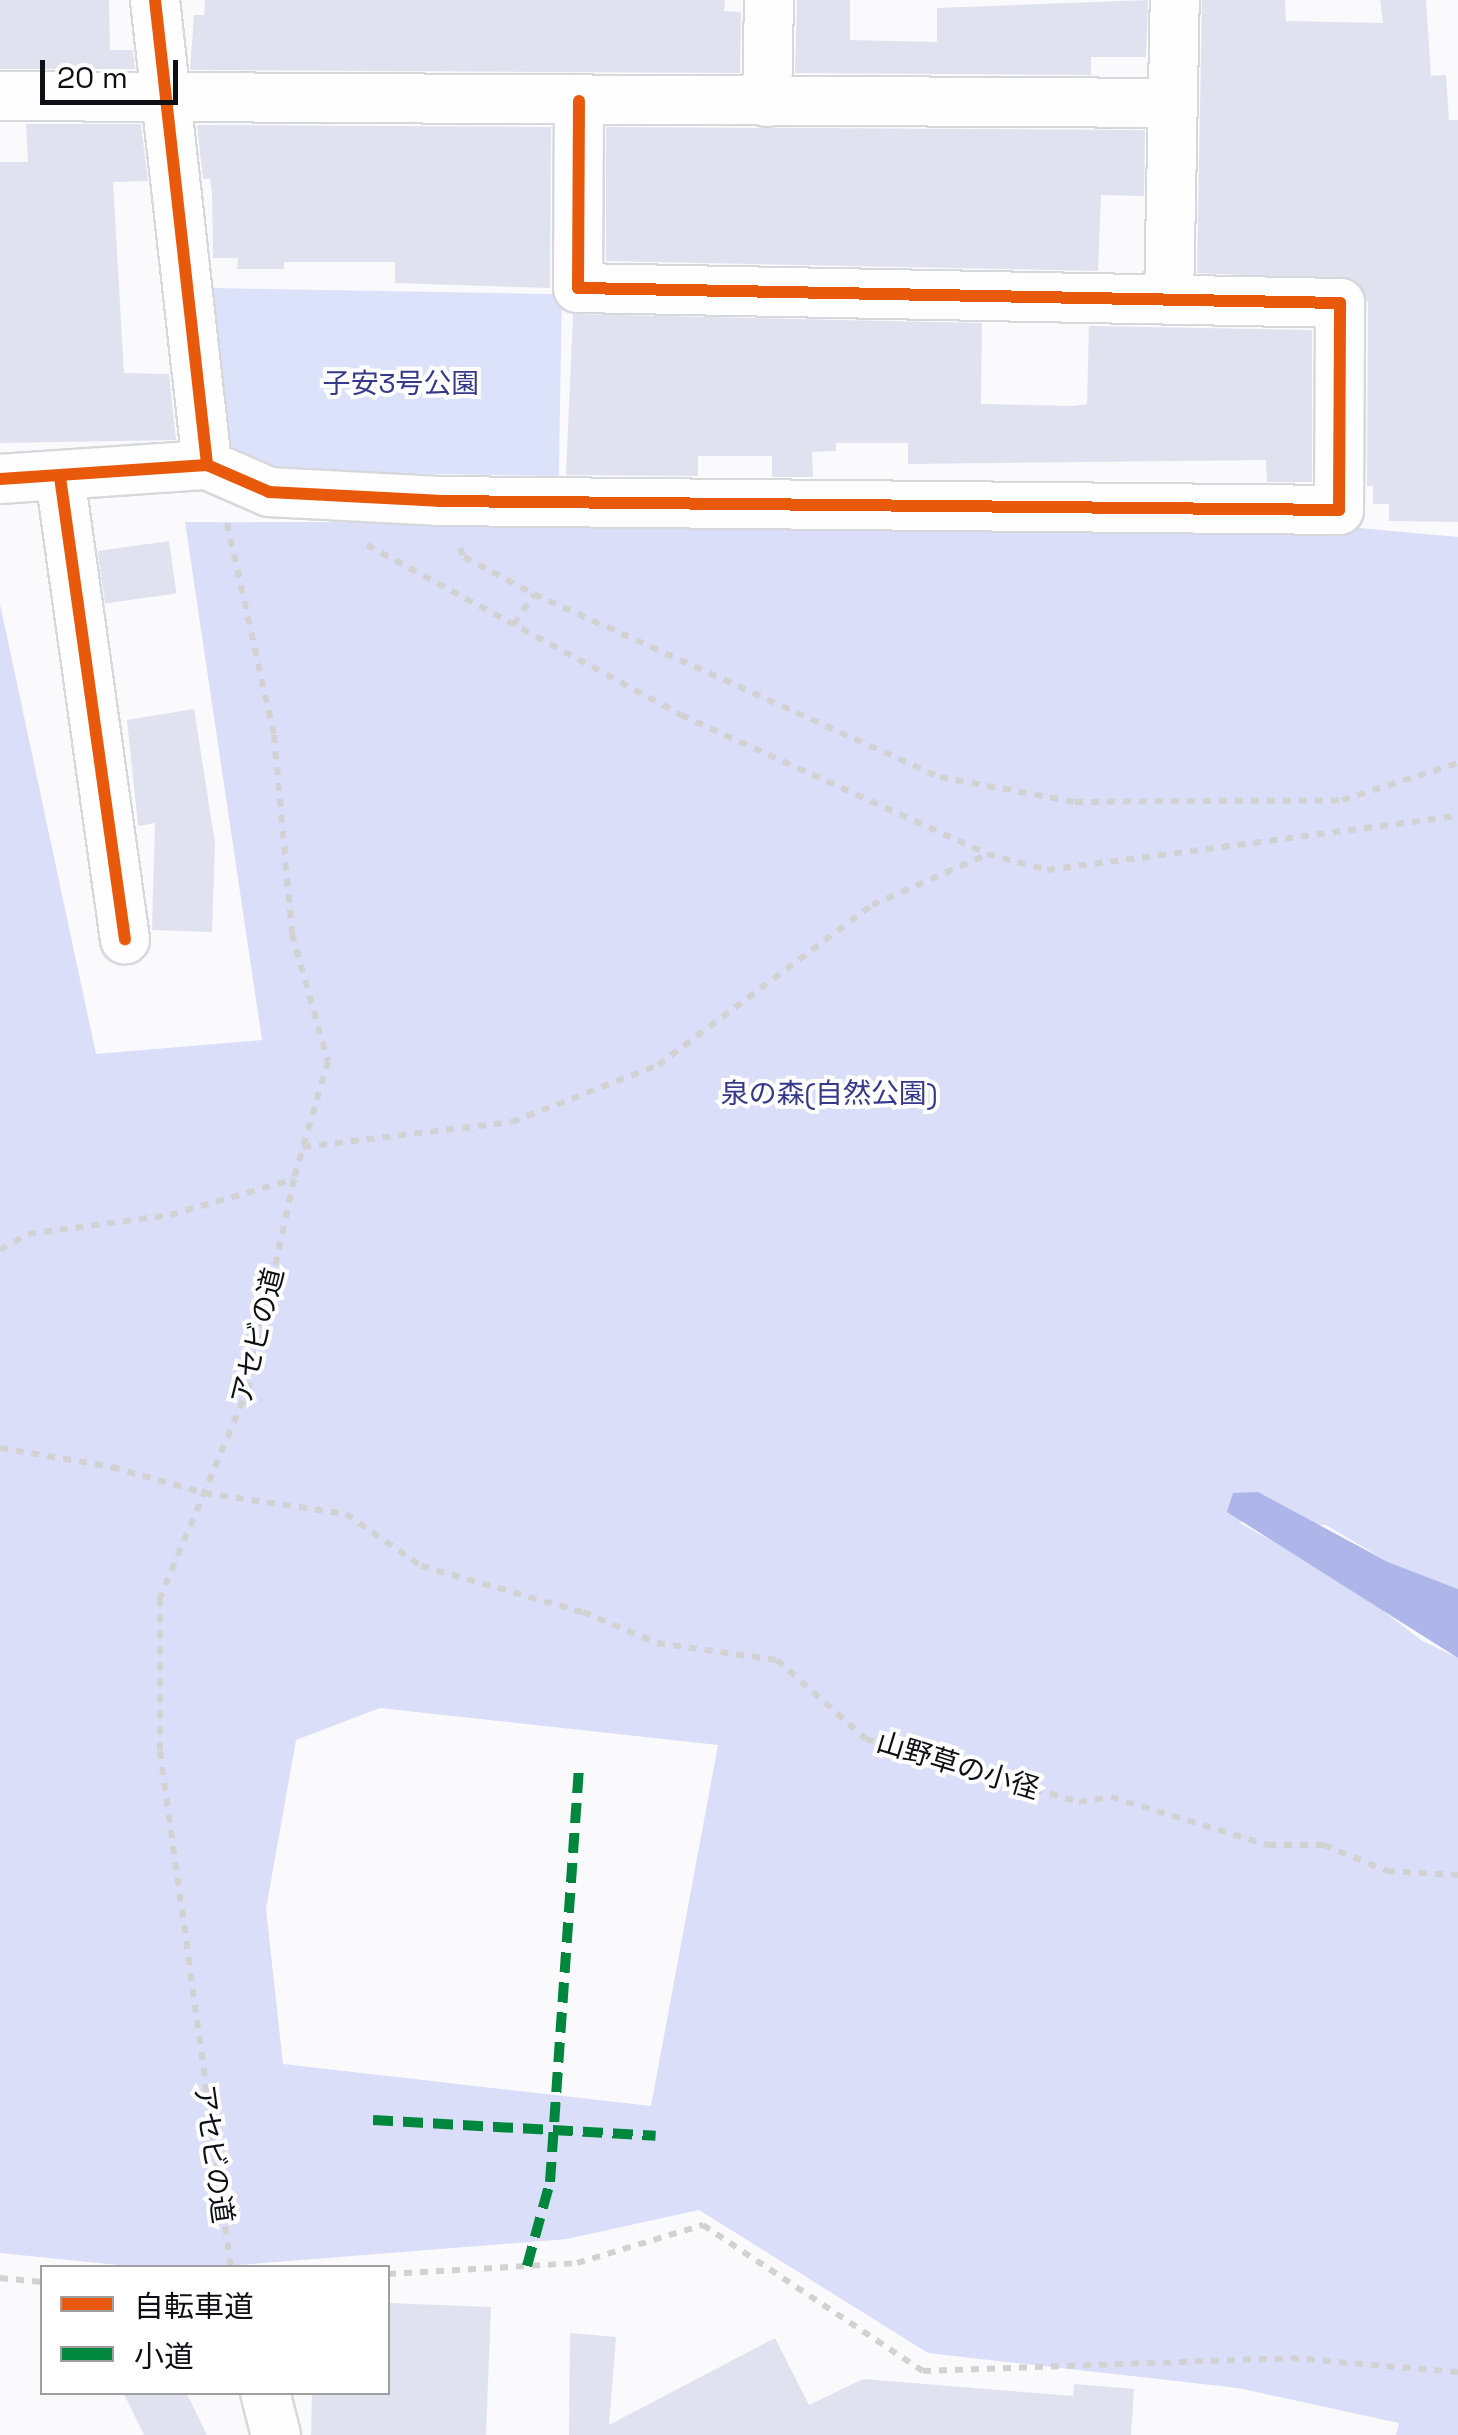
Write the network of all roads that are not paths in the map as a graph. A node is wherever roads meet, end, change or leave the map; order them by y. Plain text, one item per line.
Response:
1 (154, 0) edge
2 (769, 0) edge
3 (1175, 0) edge
4 (170, 94) junction
5 (0, 96) edge
6 (579, 101) junction
7 (766, 102) junction
8 (1173, 103) junction
9 (1170, 300) junction
10 (207, 465) junction
11 (60, 477) junction
12 (0, 479) edge
13 (125, 939) dead end
14 (266, 2395) edge
15 (276, 2435) edge

1 - 4 street
2 - 7 street
3 - 8 street
4 - 5 street
4 - 6 street
4 - 10 street
6 - 7 street
6 - 9 street
7 - 8 street
8 - 9 street
9 - 10 street
10 - 11 street
11 - 12 street
11 - 13 street
14 - 15 street

